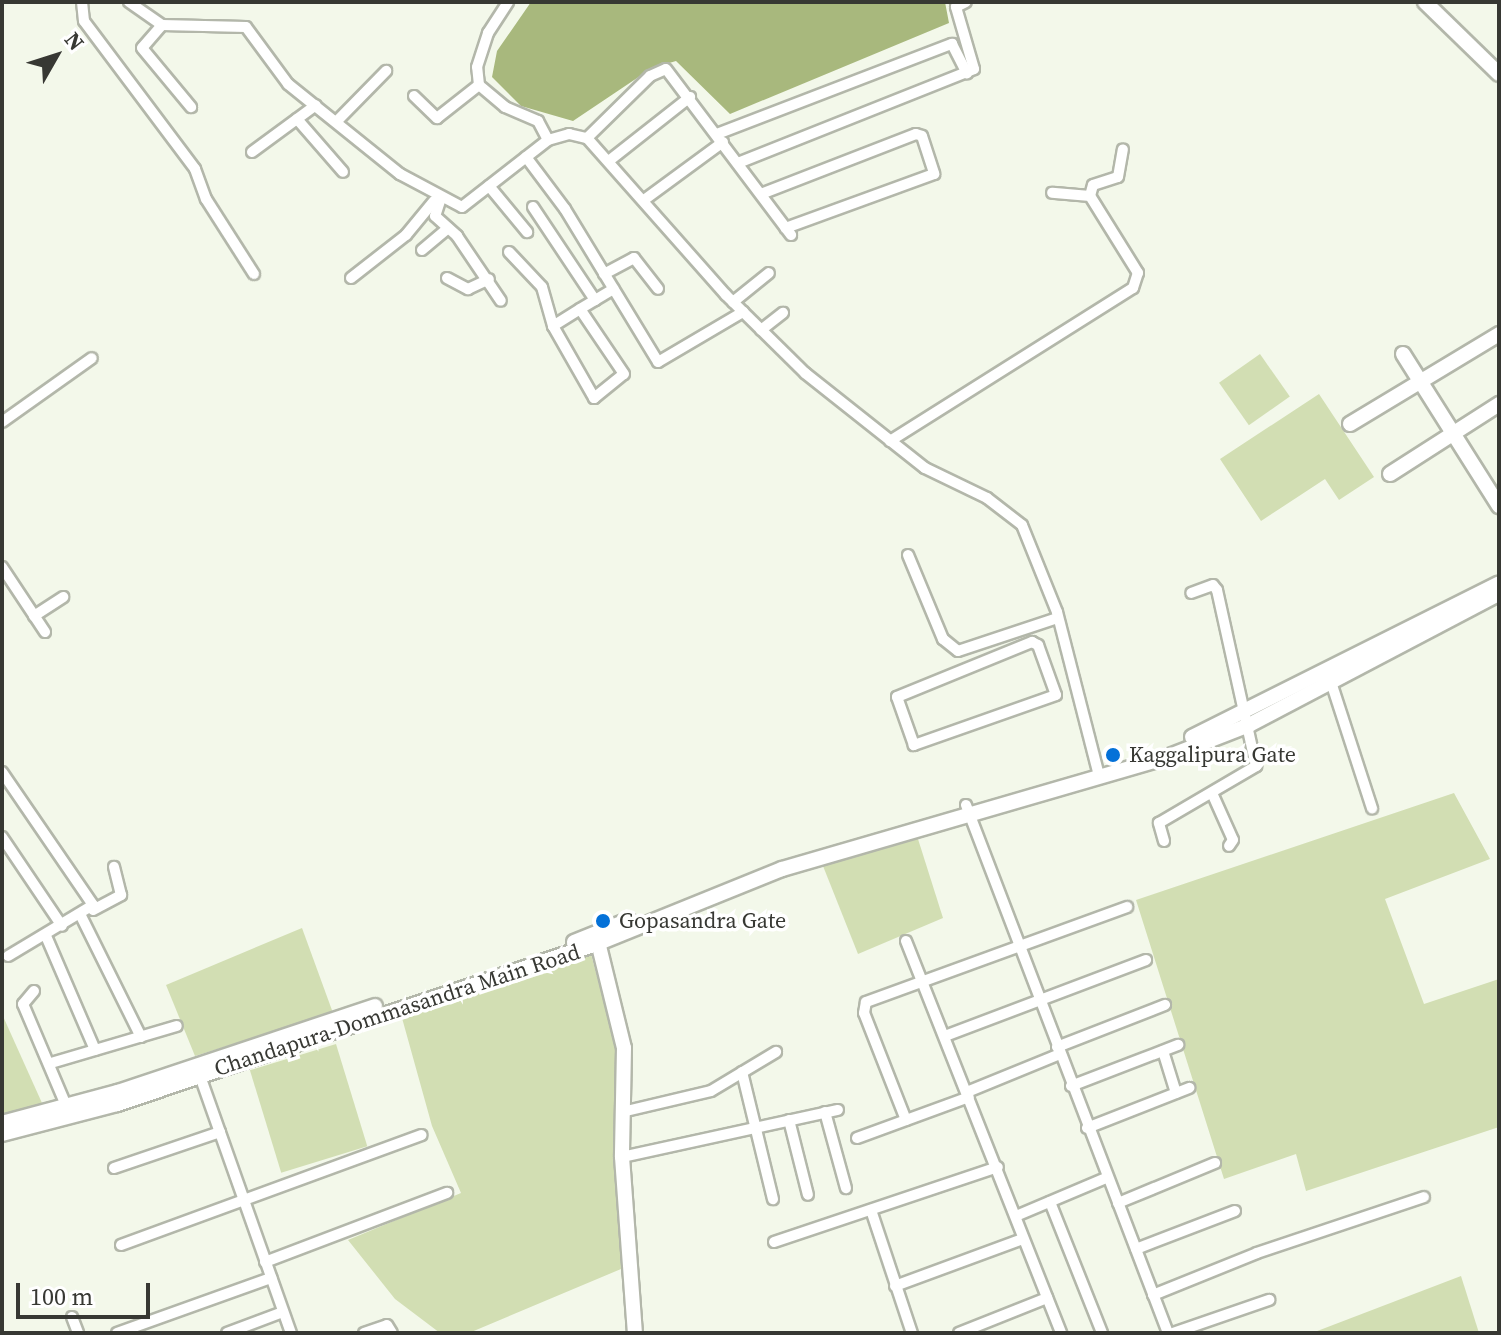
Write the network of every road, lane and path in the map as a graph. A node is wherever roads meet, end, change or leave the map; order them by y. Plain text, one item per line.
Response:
1 (82, 2) edge
2 (129, 2) edge
3 (508, 2) edge
4 (966, 2) edge
5 (1425, 2) edge
6 (162, 25) junction
7 (386, 71) dead end
8 (967, 73) junction
9 (1499, 74) edge
10 (479, 85) junction
11 (414, 96) dead end
12 (690, 97) junction
13 (316, 105) junction
14 (191, 107) dead end
15 (297, 119) junction
16 (338, 120) junction
17 (587, 138) junction
18 (720, 138) junction
19 (548, 140) junction
20 (1123, 149) dead end
21 (252, 152) dead end
22 (526, 157) junction
23 (610, 160) junction
24 (738, 163) junction
25 (343, 172) dead end
26 (489, 186) junction
27 (1052, 193) dead end
28 (761, 194) junction
29 (1090, 196) junction
30 (439, 197) junction
31 (644, 200) junction
32 (533, 207) dead end
33 (448, 228) junction
34 (527, 232) dead end
35 (422, 250) dead end
36 (509, 252) dead end
37 (769, 273) dead end
38 (254, 274) dead end
39 (604, 274) junction
40 (351, 278) dead end
41 (447, 278) dead end
42 (489, 279) junction
43 (613, 289) junction
44 (658, 289) dead end
45 (595, 300) junction
46 (501, 301) dead end
47 (733, 302) junction
48 (580, 309) junction
49 (743, 312) junction
50 (783, 313) dead end
51 (553, 326) junction
52 (761, 330) junction
53 (1499, 334) edge
54 (1403, 354) dead end
55 (92, 358) dead end
56 (1420, 382) junction
57 (1499, 404) edge
58 (2, 422) edge
59 (1350, 424) dead end
60 (1453, 433) junction
61 (890, 441) junction
62 (1390, 474) dead end
63 (1499, 506) edge
64 (908, 555) dead end
65 (2, 567) edge
66 (1499, 583) edge
67 (1191, 593) dead end
68 (1499, 594) edge
69 (63, 597) dead end
70 (34, 616) junction
71 (1057, 618) junction
72 (45, 632) dead end
73 (1067, 663) junction
74 (1048, 671) junction
75 (1331, 682) junction
76 (1248, 719) junction
77 (1097, 771) junction
78 (2, 772) edge
79 (1212, 793) junction
80 (1372, 808) dead end
81 (967, 809) junction
82 (2, 837) edge
83 (1164, 841) dead end
84 (1229, 846) dead end
85 (114, 867) dead end
86 (1127, 907) dead end
87 (93, 910) junction
88 (81, 916) junction
89 (62, 926) junction
90 (46, 936) junction
91 (597, 938) junction
92 (906, 941) dead end
93 (1017, 943) junction
94 (8, 956) dead end
95 (1146, 960) dead end
96 (921, 978) junction
97 (34, 991) dead end
98 (1038, 1001) junction
99 (1165, 1005) dead end
100 (177, 1026) dead end
101 (945, 1036) junction
102 (141, 1037) junction
103 (1178, 1045) dead end
104 (95, 1050) junction
105 (1058, 1051) junction
106 (1163, 1051) junction
107 (776, 1052) dead end
108 (51, 1063) junction
109 (742, 1072) junction
110 (200, 1076) junction
111 (1071, 1086) junction
112 (1189, 1088) dead end
113 (1176, 1093) junction
114 (968, 1094) junction
115 (838, 1110) dead end
116 (68, 1111) junction
117 (622, 1112) junction
118 (825, 1112) junction
119 (789, 1120) junction
120 (906, 1120) junction
121 (2, 1123) edge
122 (755, 1128) junction
123 (1087, 1128) junction
124 (220, 1132) junction
125 (2, 1134) edge
126 (422, 1135) dead end
127 (857, 1138) dead end
128 (622, 1157) junction
129 (1215, 1163) dead end
130 (998, 1167) junction
131 (114, 1168) dead end
132 (1106, 1178) junction
133 (846, 1188) dead end
134 (447, 1193) dead end
135 (808, 1195) dead end
136 (1424, 1197) dead end
137 (773, 1199) dead end
138 (244, 1202) junction
139 (1050, 1202) junction
140 (1118, 1203) junction
141 (871, 1210) junction
142 (1235, 1211) dead end
143 (1016, 1216) junction
144 (1023, 1239) junction
145 (774, 1242) dead end
146 (121, 1245) dead end
147 (1136, 1249) junction
148 (265, 1262) junction
149 (271, 1278) junction
150 (895, 1286) junction
151 (1153, 1295) junction
152 (1047, 1298) junction
153 (1269, 1300) dead end
154 (283, 1312) junction
155 (72, 1317) dead end
156 (78, 1333) edge
157 (117, 1333) edge
158 (227, 1333) edge
159 (291, 1333) edge
160 (364, 1333) edge
161 (392, 1333) edge
162 (635, 1333) edge
163 (912, 1333) edge
164 (959, 1333) edge
165 (1061, 1333) edge
166 (1102, 1333) edge
167 (1170, 1333) edge

1 - 38 street
2 - 6 street
3 - 10 street
4 - 8 street
5 - 9 main road
6 - 13 street
6 - 14 street
7 - 16 street
8 - 18 street
8 - 24 street
10 - 11 street
10 - 19 street
12 - 17 street
12 - 18 street
12 - 23 street
13 - 15 street
13 - 16 street
15 - 21 street
15 - 25 street
16 - 30 street
17 - 19 street
17 - 23 street
18 - 24 street
18 - 31 street
19 - 22 street
20 - 29 street
22 - 26 street
22 - 39 street
23 - 31 street
24 - 28 street
26 - 30 street
26 - 34 street
27 - 29 street
28 - 28 street
29 - 61 street
30 - 33 street
30 - 40 street
31 - 47 street
32 - 45 street
33 - 35 street
33 - 42 street
36 - 51 street
37 - 47 street
39 - 43 street
39 - 44 street
41 - 42 street
42 - 46 street
43 - 45 street
43 - 49 street
45 - 48 street
47 - 49 street
48 - 51 street
48 - 51 street
49 - 52 street
50 - 52 street
52 - 61 street
53 - 56 main road
54 - 56 main road
55 - 58 street
56 - 59 main road
56 - 60 main road
57 - 60 main road
60 - 62 main road
60 - 63 main road
61 - 71 street
64 - 71 street
65 - 70 street
66 - 76 main road, Chandapura-Dommasandra Main Road
67 - 76 street
68 - 75 main road, Chandapura-Dommasandra Main Road
69 - 70 street
70 - 72 street
71 - 73 street
73 - 74 street
73 - 77 street
74 - 74 street
75 - 76 main road, Chandapura-Dommasandra Main Road
75 - 80 street
76 - 77 main road, Chandapura-Dommasandra Main Road
76 - 79 street
77 - 81 main road, Chandapura-Dommasandra Main Road
78 - 87 street
79 - 83 street
79 - 84 street
81 - 91 main road, Chandapura-Dommasandra Main Road
81 - 93 street
82 - 89 street
85 - 87 street
86 - 93 street
87 - 88 street
88 - 89 street
88 - 102 street
89 - 90 street
90 - 94 street
90 - 104 street
91 - 110 main road, Chandapura-Dommasandra Main Road
91 - 116 main road, Chandapura-Dommasandra Main Road
91 - 117 main road
92 - 96 street
93 - 96 street
93 - 98 street
95 - 98 street
96 - 101 street
96 - 120 street
97 - 108 street
98 - 101 street
98 - 105 street
99 - 105 street
100 - 102 street
101 - 114 street
102 - 104 street
103 - 106 street
104 - 108 street
105 - 111 street
105 - 114 street
106 - 111 street
106 - 113 street
107 - 109 street
108 - 116 street
109 - 117 street
109 - 122 street
110 - 116 main road, Chandapura-Dommasandra Main Road
110 - 124 street
111 - 123 street
112 - 113 street
113 - 123 street
114 - 120 street
114 - 130 street
115 - 118 street
116 - 121 main road, Chandapura-Dommasandra Main Road
116 - 125 main road, Chandapura-Dommasandra Main Road
117 - 128 main road
118 - 119 street
118 - 133 street
119 - 122 street
119 - 135 street
120 - 127 street
122 - 128 street
122 - 137 street
123 - 132 street
124 - 131 street
124 - 138 street
126 - 138 street
128 - 162 main road
129 - 140 street
130 - 141 street
130 - 143 street
132 - 139 street
132 - 140 street
134 - 148 street
136 - 151 street
138 - 146 street
138 - 148 street
139 - 143 street
139 - 166 street
140 - 147 street
141 - 145 street
141 - 150 street
142 - 147 street
143 - 144 street
144 - 150 street
144 - 152 street
147 - 151 street
148 - 149 street
149 - 154 street
149 - 157 street
150 - 163 street
151 - 167 street
152 - 164 street
152 - 165 street
153 - 167 street
154 - 158 street
154 - 159 street
155 - 156 street
160 - 161 street

